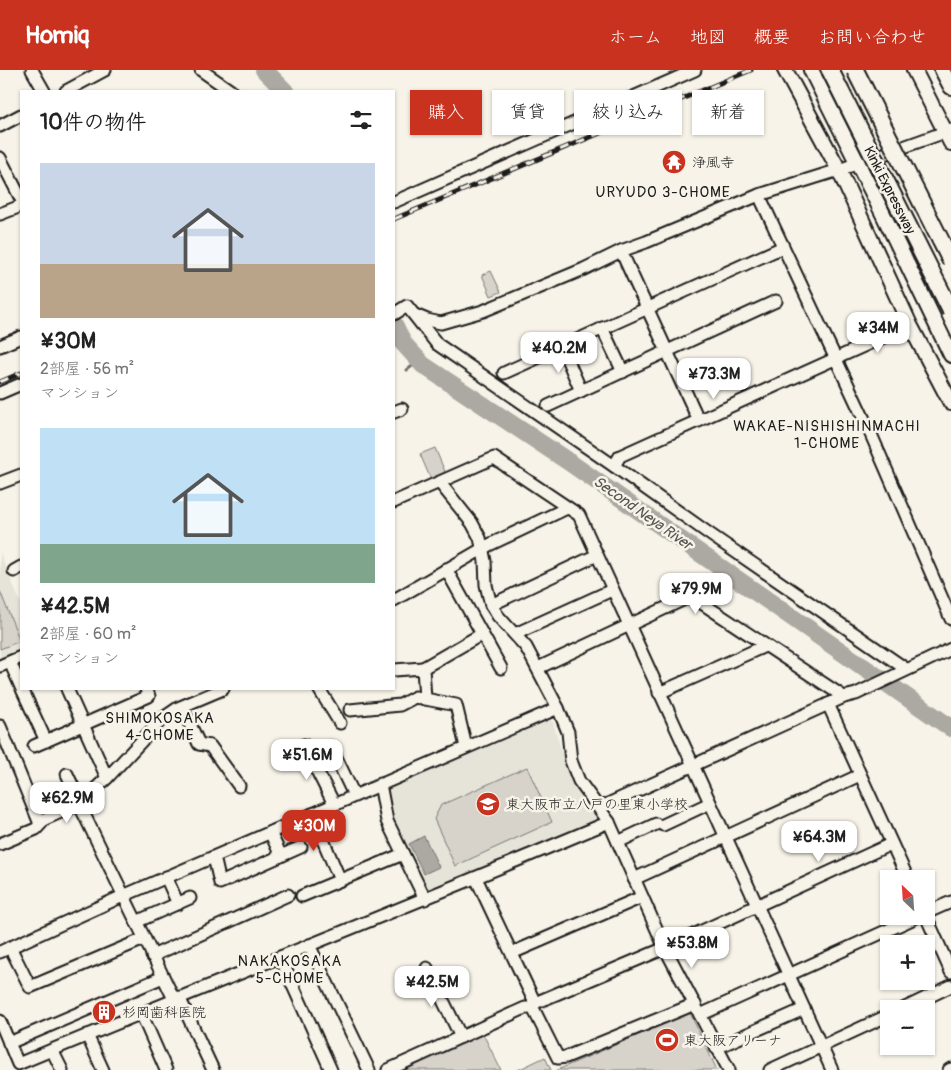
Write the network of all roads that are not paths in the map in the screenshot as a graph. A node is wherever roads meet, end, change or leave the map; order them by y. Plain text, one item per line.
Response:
1 (32, 70) edge
2 (105, 70) edge
3 (201, 70) edge
4 (695, 70) edge
5 (786, 70) edge
6 (811, 70) edge
7 (830, 70) edge
8 (855, 70) edge
9 (914, 70) edge
10 (942, 70) edge
11 (951, 87) edge
12 (43, 90) edge
13 (68, 90) edge
14 (230, 90) edge
15 (20, 116) edge
16 (0, 126) edge
17 (949, 135) edge
18 (0, 158) edge
19 (857, 163) junction
20 (839, 170) junction
21 (759, 195) junction
22 (20, 196) edge
23 (395, 202) edge
24 (20, 206) edge
25 (0, 214) edge
26 (783, 247) junction
27 (621, 251) junction
28 (951, 260) edge
29 (776, 301) dead end
30 (647, 308) junction
31 (410, 310) junction
32 (951, 310) edge
33 (395, 314) edge
34 (441, 323) junction
35 (910, 325) junction
36 (602, 328) junction
37 (20, 337) edge
38 (437, 344) junction
39 (0, 346) edge
40 (562, 347) junction
41 (667, 351) junction
42 (951, 355) edge
43 (836, 360) junction
44 (623, 372) junction
45 (504, 373) dead end
46 (20, 384) edge
47 (581, 391) junction
48 (0, 393) edge
49 (951, 403) edge
50 (548, 406) dead end
51 (699, 421) junction
52 (614, 466) junction
53 (20, 474) edge
54 (0, 483) edge
55 (440, 483) junction
56 (395, 502) edge
57 (567, 508) junction
58 (483, 548) junction
59 (597, 555) junction
60 (446, 569) junction
61 (612, 590) junction
62 (395, 599) edge
63 (491, 605) junction
64 (951, 619) edge
65 (628, 625) junction
66 (482, 634) junction
67 (515, 634) junction
68 (765, 646) junction
69 (951, 649) edge
70 (20, 656) edge
71 (5, 664) edge
72 (423, 668) junction
73 (501, 668) dead end
74 (538, 668) junction
75 (395, 670) edge
76 (904, 671) junction
77 (20, 685) edge
78 (23, 690) edge
79 (66, 690) edge
80 (146, 690) edge
81 (320, 690) edge
82 (210, 692) edge
83 (659, 694) junction
84 (844, 697) junction
85 (425, 699) junction
86 (828, 704) junction
87 (182, 707) junction
88 (558, 708) junction
89 (350, 710) dead end
90 (340, 723) dead end
91 (82, 725) junction
92 (0, 726) edge
93 (46, 741) junction
94 (304, 745) dead end
95 (34, 746) dead end
96 (466, 747) junction
97 (310, 758) junction
98 (692, 766) junction
99 (67, 774) dead end
100 (860, 775) junction
101 (106, 778) junction
102 (380, 784) junction
103 (239, 786) dead end
104 (354, 795) junction
105 (79, 803) junction
106 (710, 803) junction
107 (334, 804) junction
108 (599, 808) junction
109 (312, 814) junction
110 (609, 822) junction
111 (40, 824) junction
112 (270, 832) junction
113 (725, 836) junction
114 (618, 842) junction
115 (0, 844) edge
116 (891, 844) junction
117 (301, 848) dead end
118 (404, 854) junction
119 (281, 856) junction
120 (214, 857) junction
121 (904, 870) edge
122 (166, 877) junction
123 (476, 878) junction
124 (634, 879) junction
125 (340, 880) junction
126 (288, 895) dead end
127 (123, 896) junction
128 (302, 896) dead end
129 (642, 897) junction
130 (190, 898) dead end
131 (425, 899) junction
132 (951, 902) edge
133 (178, 904) junction
134 (758, 906) junction
135 (935, 910) edge
136 (136, 922) junction
137 (899, 925) edge
138 (930, 925) edge
139 (144, 939) junction
140 (309, 946) junction
141 (665, 948) junction
142 (5, 949) edge
143 (512, 953) junction
144 (152, 956) junction
145 (280, 957) junction
146 (427, 968) dead end
147 (951, 972) edge
148 (789, 975) junction
149 (162, 977) junction
150 (951, 986) edge
151 (176, 998) junction
152 (922, 1000) edge
153 (695, 1004) junction
154 (533, 1006) junction
155 (804, 1009) junction
156 (141, 1013) junction
157 (700, 1015) junction
158 (880, 1020) edge
159 (0, 1021) edge
160 (87, 1036) junction
161 (461, 1037) junction
162 (9, 1043) junction
163 (821, 1047) junction
164 (716, 1048) junction
165 (52, 1050) junction
166 (62, 1070) edge
167 (103, 1070) edge
168 (166, 1070) edge
169 (213, 1070) edge
170 (331, 1070) edge
171 (369, 1070) edge
172 (388, 1070) edge
173 (729, 1070) edge
174 (770, 1070) edge
175 (832, 1070) edge

1 - 12 street
2 - 13 street
3 - 14 street
4 - 23 street
5 - 20 main road
6 - 19 main road
7 - 32 highway, Kinki Expressway, bridge
8 - 28 highway, Kinki Expressway, bridge
9 - 17 main road
10 - 11 main road
15 - 16 street
17 - 19 street
18 - 22 street
19 - 20 street
19 - 42 main road
20 - 21 street
20 - 35 main road
21 - 26 street
21 - 27 street
24 - 25 street
26 - 30 street
26 - 43 street
27 - 30 street
27 - 34 street
29 - 41 street
30 - 36 street
30 - 41 street
31 - 33 street
31 - 34 street
31 - 38 street
34 - 38 street
35 - 43 street
35 - 49 main road
36 - 40 street
36 - 44 street
37 - 39 street
38 - 52 street
40 - 45 street
40 - 47 street
41 - 44 street
41 - 51 street
43 - 51 street
43 - 64 street
44 - 47 street
46 - 48 street
47 - 50 street
51 - 52 street
52 - 76 street
53 - 54 street
55 - 56 street
55 - 57 street
55 - 58 street
57 - 58 street
57 - 59 street
58 - 60 street
58 - 63 street
59 - 61 street
59 - 63 street
60 - 62 street
60 - 66 street
61 - 65 street
61 - 67 street
63 - 67 street
65 - 68 street
65 - 74 street
65 - 83 street
66 - 72 street
66 - 73 street
67 - 74 street
68 - 83 street
68 - 84 street
69 - 76 street
70 - 71 street
71 - 77 street
72 - 75 street
72 - 85 street
74 - 88 street
76 - 84 street
78 - 93 street
79 - 91 street
80 - 91 street
81 - 90 street
82 - 87 street
83 - 98 street
84 - 86 street
85 - 89 street
85 - 96 street
86 - 98 street
86 - 100 street
87 - 101 street
87 - 103 street
88 - 96 street
88 - 108 street
91 - 93 street
91 - 101 street
92 - 111 street
93 - 95 street
94 - 97 street
96 - 102 street
97 - 104 street
97 - 107 street
98 - 106 street
98 - 108 street
99 - 105 street
100 - 113 street
100 - 116 street
101 - 105 street
102 - 104 street
102 - 118 street
104 - 107 street
105 - 111 street
105 - 127 street
106 - 113 street
106 - 114 street
107 - 109 street
108 - 110 street
109 - 112 street
109 - 125 street
110 - 114 street
110 - 123 street
111 - 115 street
112 - 119 street
112 - 120 street
113 - 124 street
113 - 134 street
114 - 124 street
116 - 121 street
116 - 134 street
117 - 119 street
118 - 125 street
118 - 131 street
119 - 120 street
120 - 122 street
122 - 127 street
122 - 133 street
123 - 131 street
123 - 143 street
124 - 129 street
125 - 128 street
126 - 144 street
127 - 136 street
127 - 142 street
129 - 141 street
129 - 143 street
130 - 133 street
131 - 140 street
132 - 135 street
133 - 136 street
134 - 141 street
134 - 148 street
136 - 139 street
137 - 148 street
138 - 147 street
139 - 142 street
139 - 144 street
140 - 145 street
140 - 171 street
141 - 153 street
141 - 154 street
143 - 154 street
144 - 149 street
145 - 151 street
145 - 170 street
146 - 161 street
148 - 155 street
148 - 157 street
149 - 151 street
149 - 162 street
150 - 152 street
151 - 156 street
151 - 169 street
153 - 154 street
153 - 157 street
154 - 161 street
155 - 163 street
155 - 164 street
156 - 160 street
156 - 168 street
157 - 164 street
158 - 163 street
159 - 162 street
160 - 165 street
160 - 167 street
161 - 172 street
162 - 165 street
163 - 174 street
163 - 175 street
164 - 173 street
165 - 166 street

